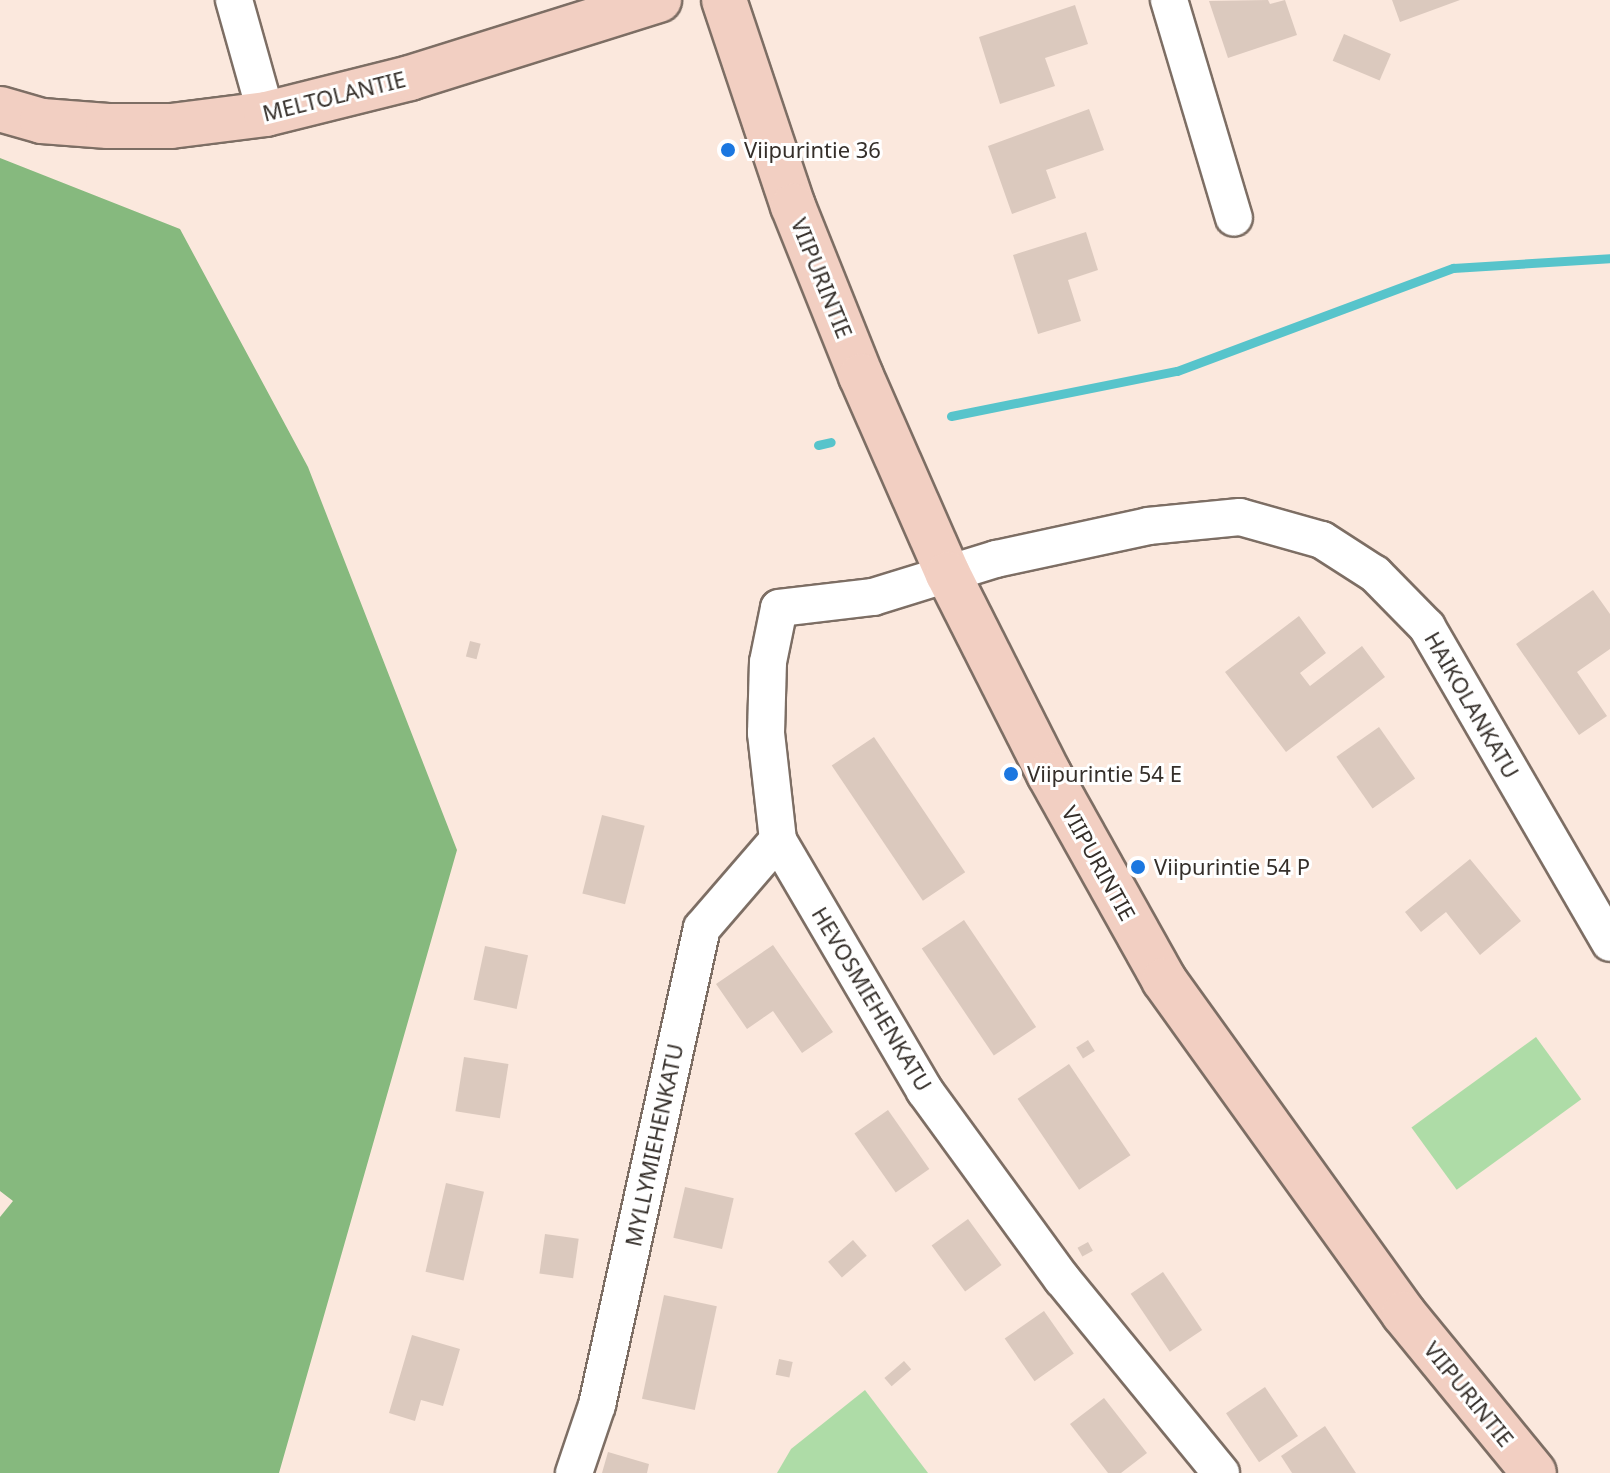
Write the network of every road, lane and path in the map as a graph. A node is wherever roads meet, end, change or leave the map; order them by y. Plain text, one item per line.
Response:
1 (234, 0) edge
2 (659, 0) edge
3 (724, 0) edge
4 (1169, 0) edge
5 (0, 109) edge
6 (266, 114) junction
7 (1234, 218) dead end
8 (948, 574) junction
9 (778, 840) junction
10 (1610, 943) edge
11 (574, 1473) edge
12 (1221, 1473) edge
13 (1534, 1473) edge

1 - 6 street
2 - 6 main road, MELTOLANTIE
3 - 8 main road, VIIPURINTIE
4 - 7 street
5 - 6 main road, MELTOLANTIE
8 - 9 street, HEVOSMIEHENKATU
8 - 10 street, HAIKOLANKATU
8 - 13 main road, VIIPURINTIE
9 - 11 street, MYLLYMIEHENKATU
9 - 12 street, HEVOSMIEHENKATU

